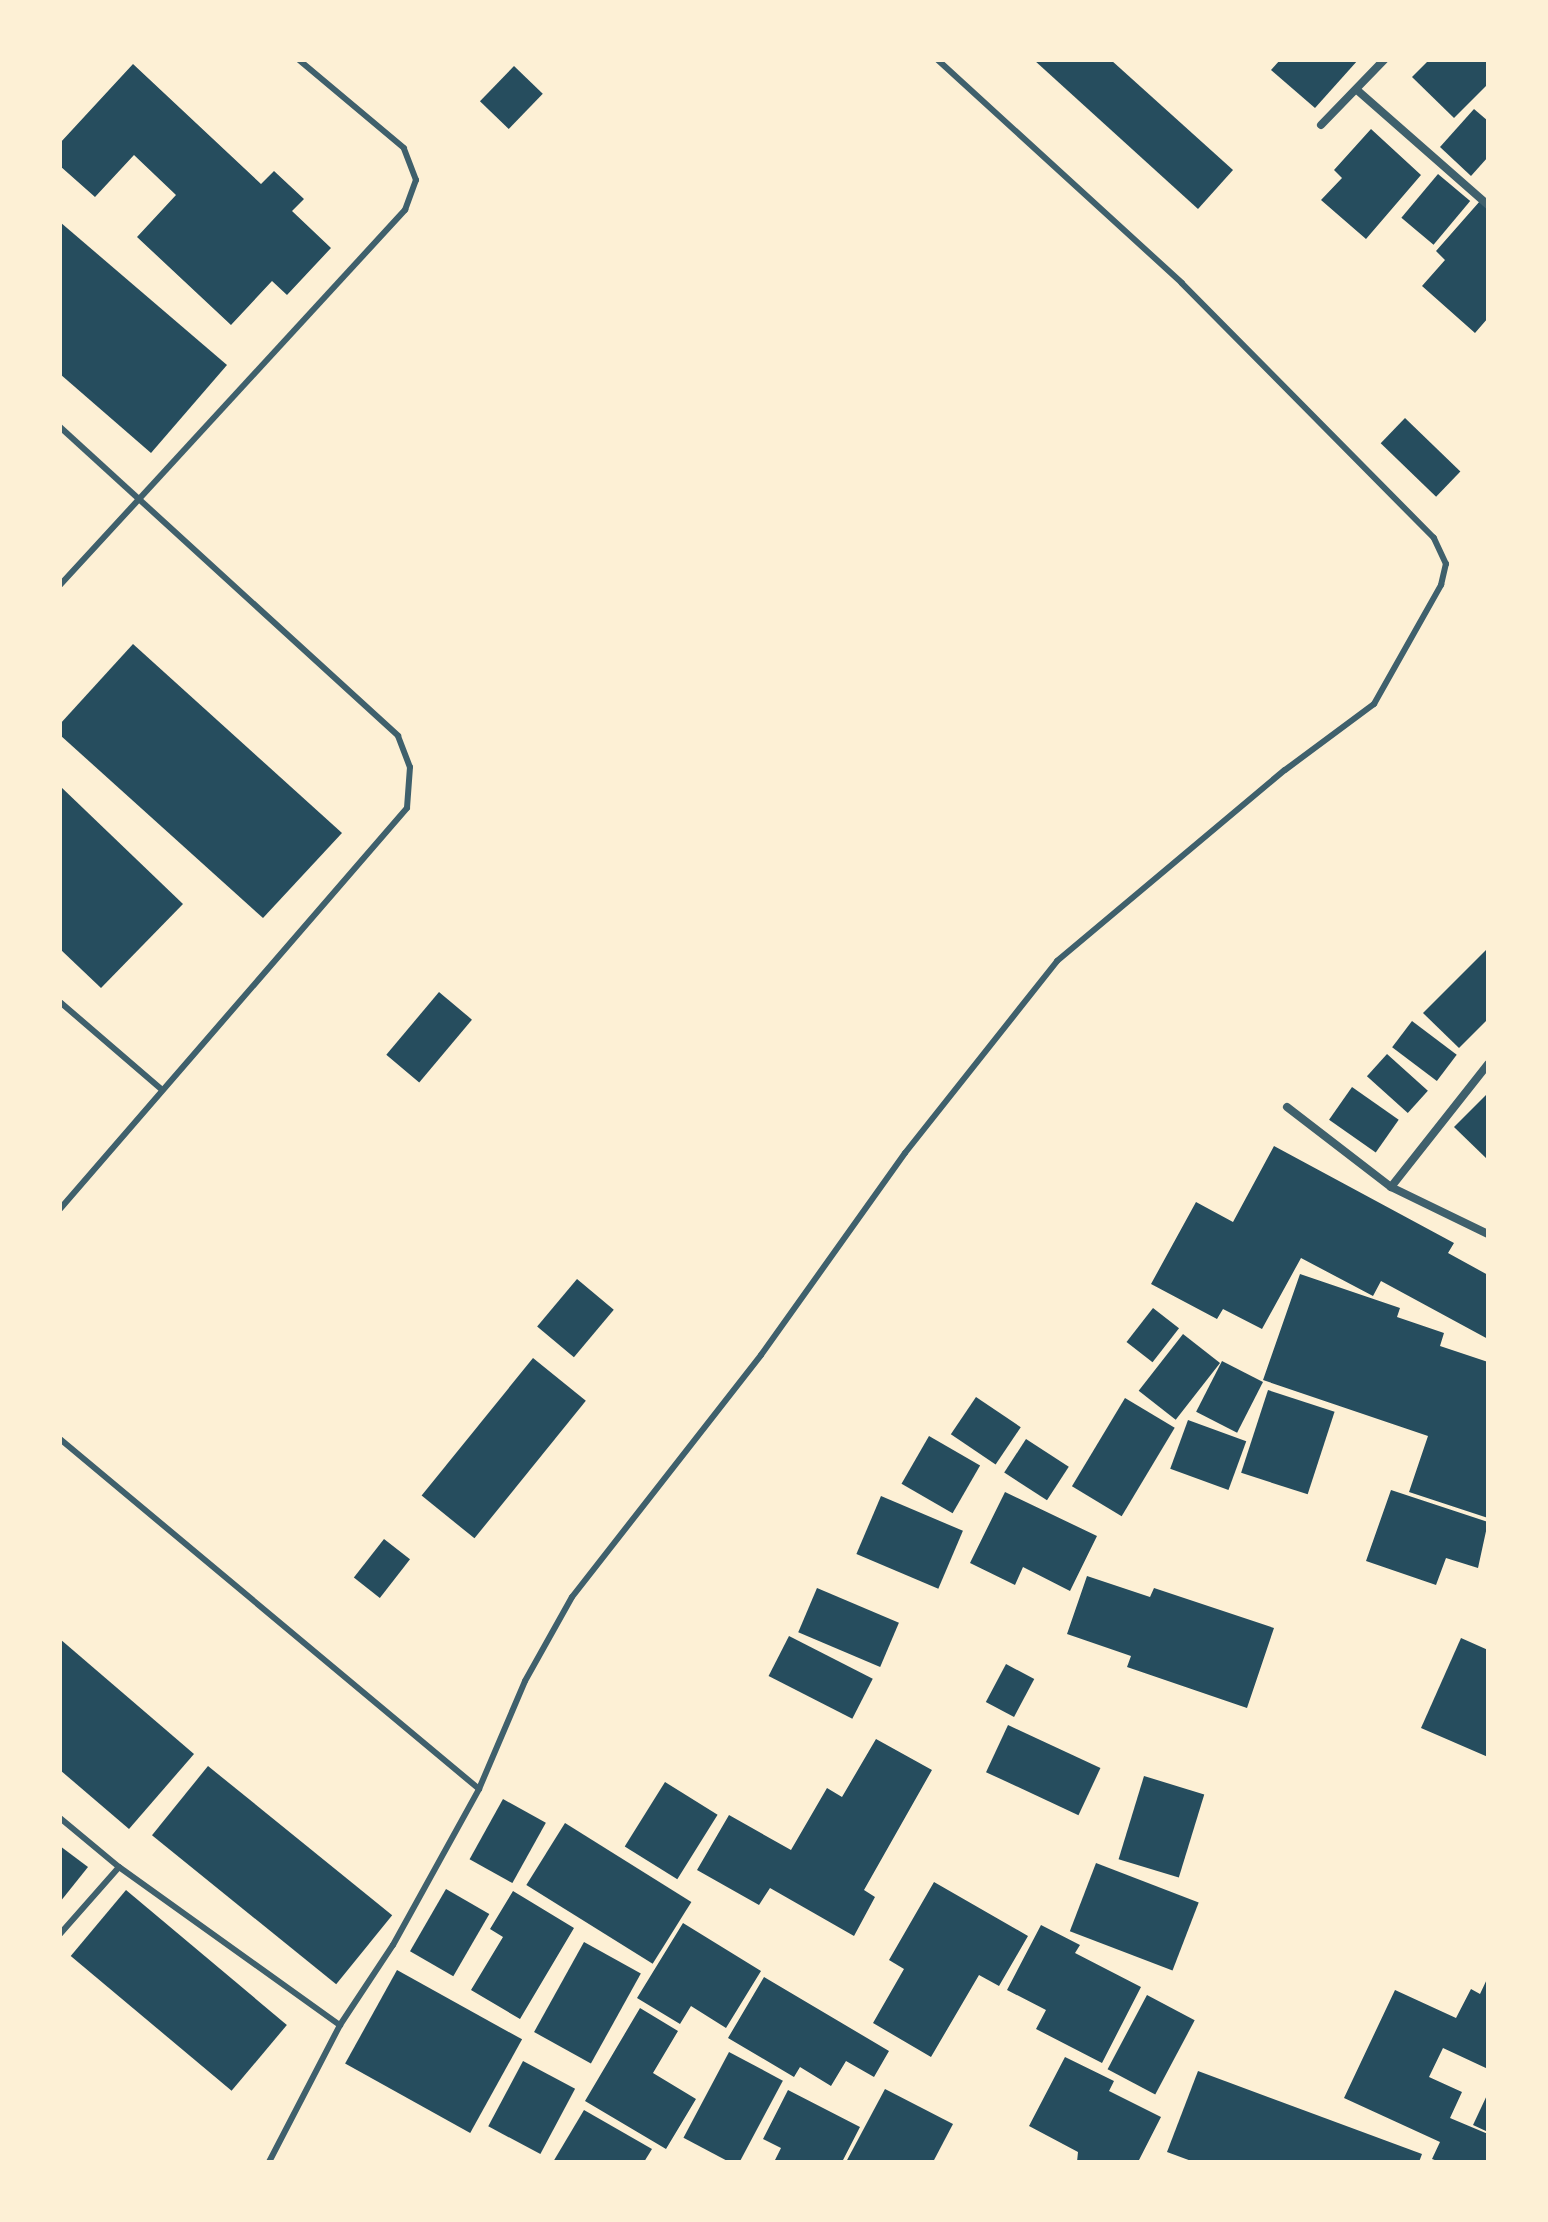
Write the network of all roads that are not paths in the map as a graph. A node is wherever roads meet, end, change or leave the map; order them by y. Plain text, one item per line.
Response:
1 (299, 60) edge
2 (938, 60) edge
3 (1384, 60) edge
4 (1357, 90) junction
5 (1321, 125) dead end
6 (1488, 205) edge
7 (60, 427) edge
8 (139, 501) junction
9 (60, 585) edge
10 (60, 1002) edge
11 (1488, 1064) edge
12 (161, 1089) junction
13 (1287, 1107) dead end
14 (1391, 1187) junction
15 (60, 1209) edge
16 (1488, 1234) edge
17 (60, 1439) edge
18 (479, 1789) junction
19 (60, 1818) edge
20 (119, 1867) junction
21 (60, 1934) edge
22 (340, 2025) junction
23 (269, 2162) edge

1 - 8 lane
2 - 18 lane
3 - 4 street
4 - 5 street
4 - 6 street
7 - 8 lane
8 - 9 lane
8 - 12 lane
10 - 12 lane
11 - 14 street
12 - 15 lane
13 - 14 street
14 - 16 street
17 - 18 lane
18 - 22 lane
19 - 20 lane
20 - 21 lane
20 - 22 lane
22 - 23 lane

